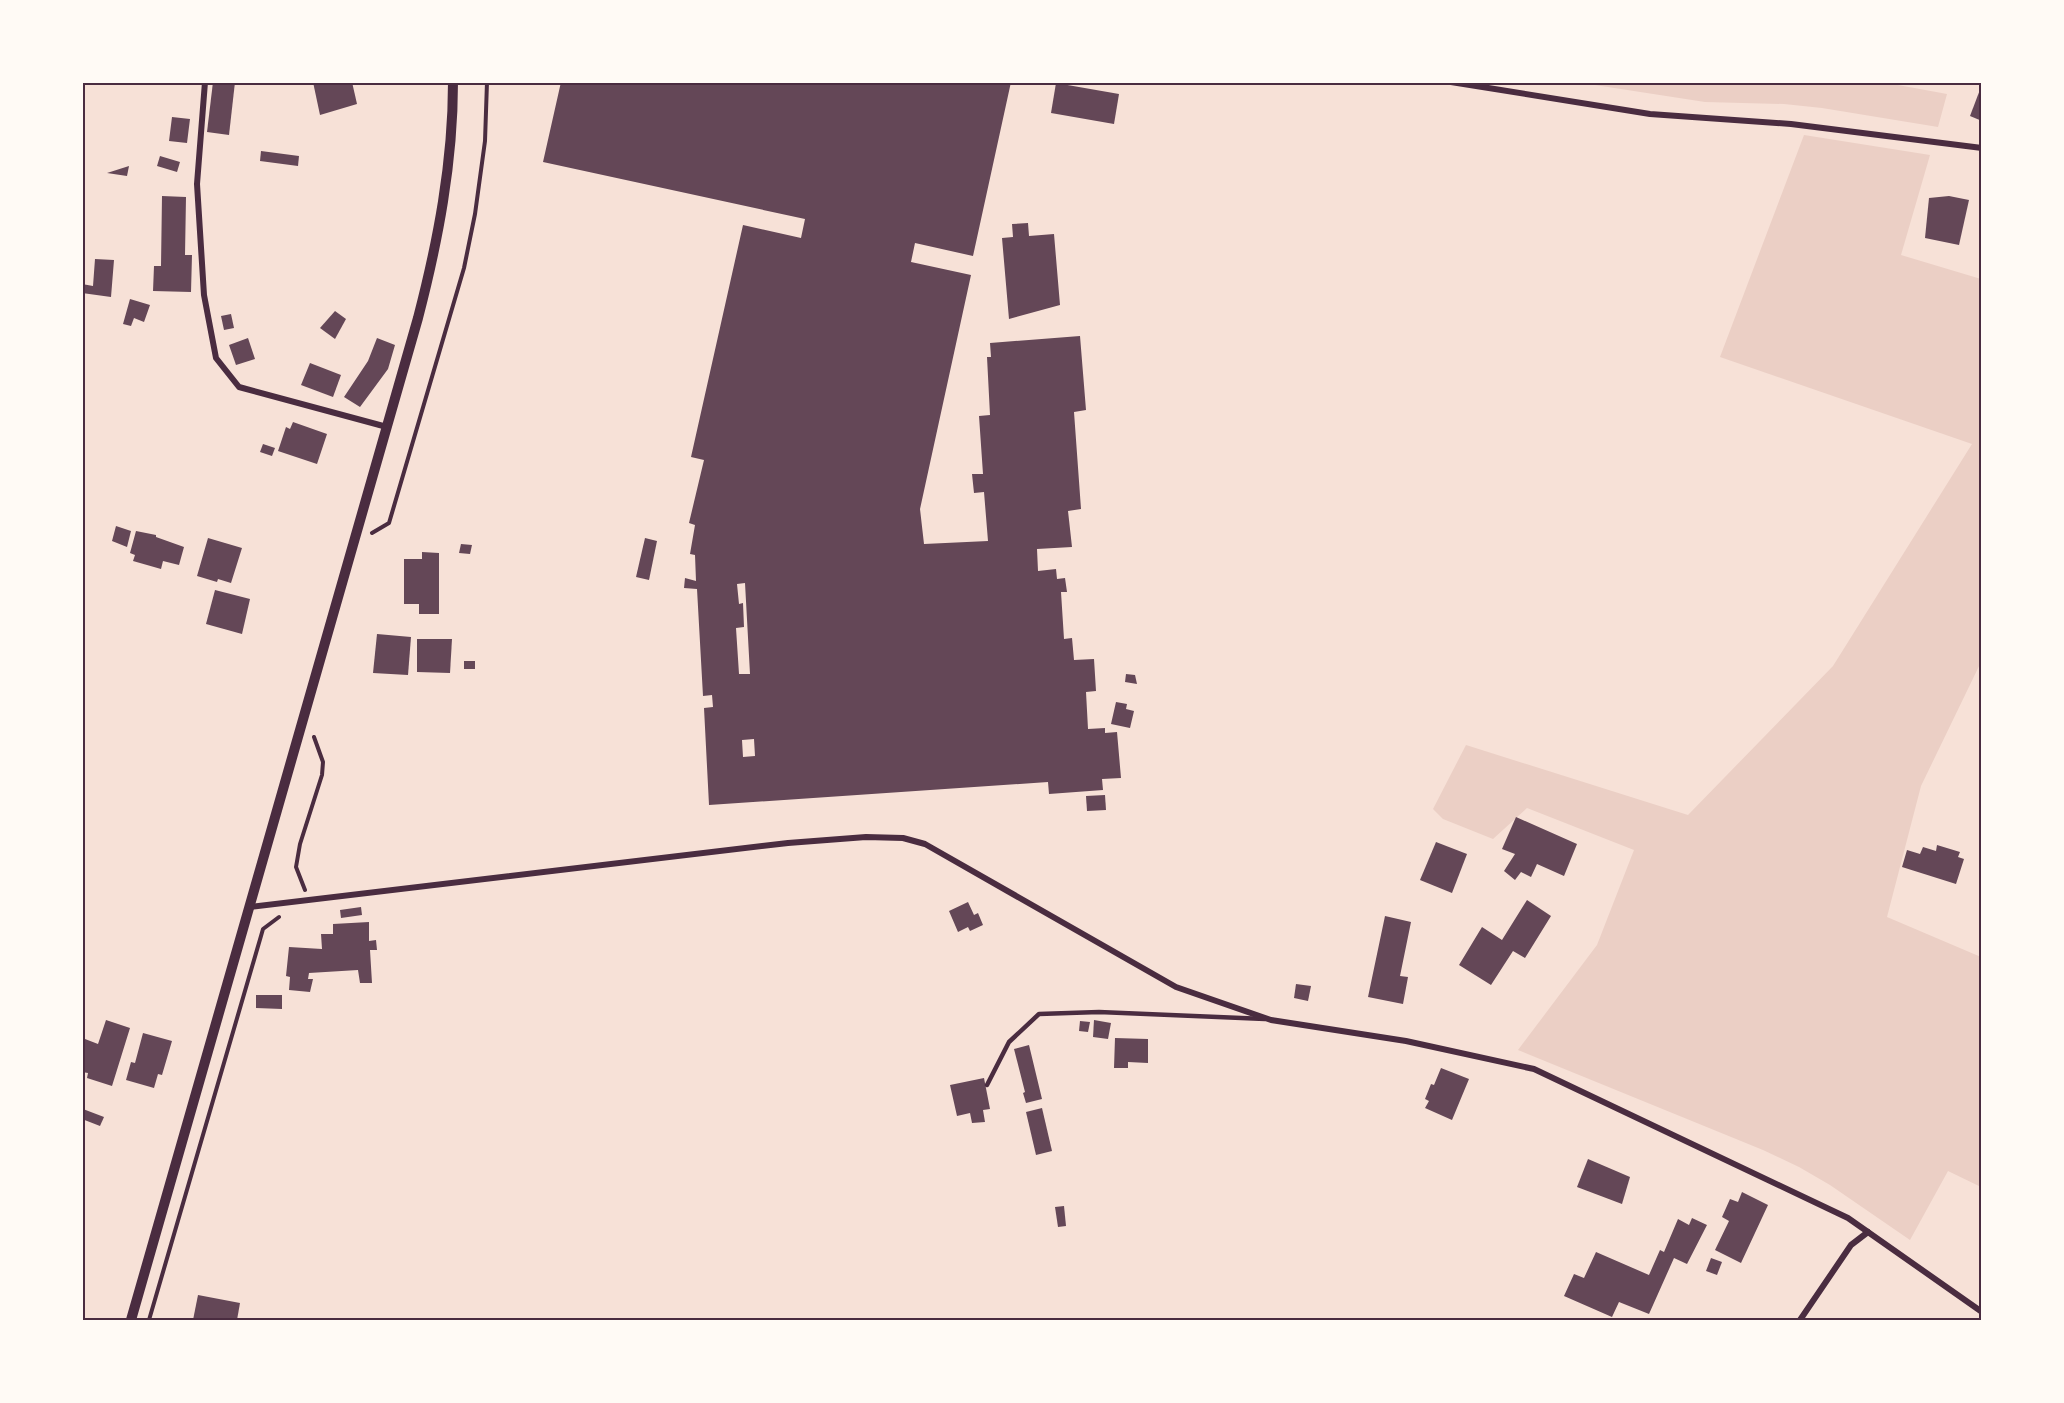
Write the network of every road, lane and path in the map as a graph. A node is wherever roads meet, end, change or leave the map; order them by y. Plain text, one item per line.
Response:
1 (206, 82) edge
2 (453, 82) edge
3 (487, 82) edge
4 (1451, 82) edge
5 (1982, 148) edge
6 (387, 427) junction
7 (369, 544) dead end
8 (316, 729) dead end
9 (305, 886) dead end
10 (249, 907) junction
11 (287, 916) dead end
12 (1271, 1020) junction
13 (987, 1085) dead end
14 (1868, 1232) junction
15 (1982, 1312) edge
16 (131, 1320) edge
17 (149, 1320) edge
18 (1800, 1320) edge

1 - 6 street
2 - 6 street
3 - 7 path
4 - 5 street
6 - 10 street
8 - 9 path
10 - 12 street
10 - 16 street
11 - 17 path
12 - 13 lane
12 - 14 street
14 - 15 street
14 - 18 street

